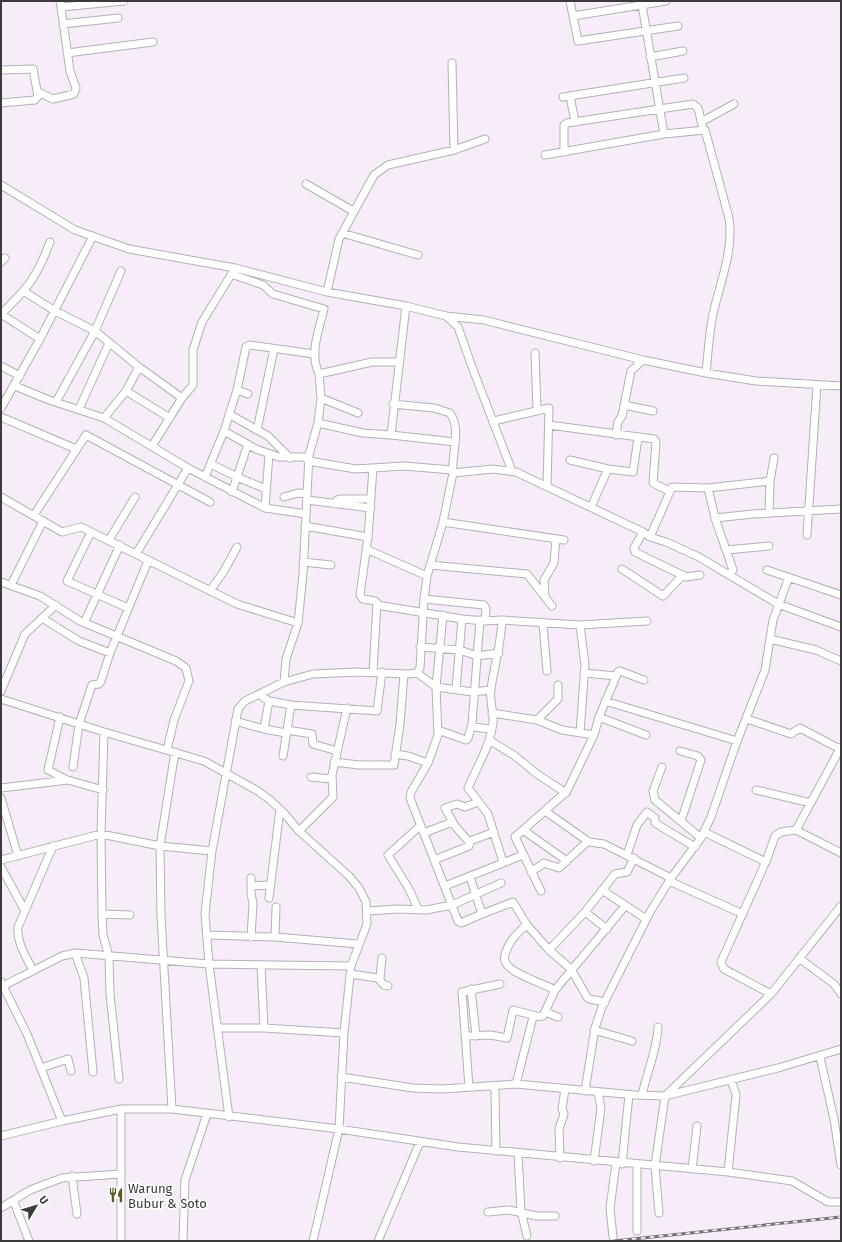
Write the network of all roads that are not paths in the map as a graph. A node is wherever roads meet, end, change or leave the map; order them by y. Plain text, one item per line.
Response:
1 (124, 1) edge
2 (570, 1) edge
3 (666, 1) edge
4 (652, 2) edge
5 (61, 4) edge
6 (642, 5) junction
7 (573, 16) junction
8 (118, 18) dead end
9 (63, 24) junction
10 (678, 26) dead end
11 (646, 31) junction
12 (153, 42) dead end
13 (683, 51) dead end
14 (66, 53) junction
15 (650, 57) junction
16 (452, 63) dead end
17 (1, 70) edge
18 (684, 78) dead end
19 (654, 83) junction
20 (38, 92) junction
21 (1, 103) edge
22 (734, 104) dead end
23 (659, 109) junction
24 (575, 122) junction
25 (701, 122) junction
26 (703, 129) junction
27 (664, 134) junction
28 (485, 139) dead end
29 (454, 150) junction
30 (564, 152) junction
31 (545, 155) dead end
32 (306, 184) dead end
33 (1, 185) edge
34 (353, 211) junction
35 (342, 233) junction
36 (93, 236) junction
37 (50, 242) dead end
38 (418, 256) dead end
39 (121, 271) dead end
40 (233, 271) junction
41 (25, 292) junction
42 (326, 292) junction
43 (406, 306) junction
44 (54, 311) junction
45 (446, 316) junction
46 (95, 331) junction
47 (40, 339) junction
48 (109, 343) junction
49 (274, 349) junction
50 (535, 353) dead end
51 (314, 354) junction
52 (642, 360) junction
53 (398, 362) junction
54 (1, 366) edge
55 (139, 367) junction
56 (706, 373) junction
57 (319, 374) junction
58 (20, 376) junction
59 (817, 385) junction
60 (15, 386) junction
61 (841, 386) edge
62 (126, 390) junction
63 (237, 390) junction
64 (248, 394) dead end
65 (182, 398) junction
66 (321, 398) junction
67 (56, 402) junction
68 (393, 404) junction
69 (624, 405) junction
70 (1, 408) edge
71 (79, 410) junction
72 (536, 410) junction
73 (653, 411) dead end
74 (358, 413) dead end
75 (229, 414) junction
76 (1, 417) edge
77 (104, 418) junction
78 (170, 418) junction
79 (494, 421) junction
80 (318, 423) junction
81 (549, 425) junction
82 (257, 430) junction
83 (224, 431) junction
84 (390, 435) junction
85 (616, 435) junction
86 (638, 438) junction
87 (455, 442) junction
88 (248, 444) junction
89 (152, 446) junction
90 (76, 449) junction
91 (269, 454) junction
92 (290, 458) junction
93 (774, 458) dead end
94 (309, 459) junction
95 (570, 460) dead end
96 (211, 464) junction
97 (188, 468) junction
98 (372, 468) junction
99 (608, 469) junction
100 (453, 471) junction
101 (512, 471) junction
102 (205, 477) junction
103 (237, 478) junction
104 (770, 481) junction
105 (178, 484) junction
106 (547, 486) junction
107 (708, 488) junction
108 (266, 489) junction
109 (670, 490) junction
110 (232, 492) junction
111 (1, 497) edge
112 (136, 497) dead end
113 (284, 497) dead end
114 (307, 497) junction
115 (371, 499) junction
116 (210, 502) dead end
117 (336, 504) junction
118 (591, 507) junction
119 (266, 508) junction
120 (370, 508) junction
121 (841, 510) edge
122 (808, 511) junction
123 (768, 513) junction
124 (306, 514) junction
125 (34, 515) junction
126 (715, 518) junction
127 (43, 521) junction
128 (443, 522) junction
129 (305, 526) junction
130 (91, 532) junction
131 (643, 532) junction
132 (807, 535) dead end
133 (650, 537) junction
134 (368, 538) junction
135 (109, 540) junction
136 (120, 546) junction
137 (768, 546) dead end
138 (237, 547) dead end
139 (366, 549) junction
140 (726, 550) junction
141 (136, 554) junction
142 (148, 561) junction
143 (303, 562) junction
144 (331, 565) dead end
145 (430, 565) junction
146 (622, 569) dead end
147 (767, 570) dead end
148 (683, 575) junction
149 (700, 575) dead end
150 (729, 575) junction
151 (427, 576) junction
152 (789, 577) junction
153 (1, 582) edge
154 (11, 585) junction
155 (210, 591) junction
156 (96, 595) junction
157 (841, 595) edge
158 (545, 597) junction
159 (424, 599) junction
160 (377, 604) junction
161 (778, 604) junction
162 (56, 605) junction
163 (552, 606) dead end
164 (128, 608) junction
165 (422, 613) junction
166 (442, 615) junction
167 (42, 618) junction
168 (462, 619) junction
169 (482, 620) junction
170 (502, 620) junction
171 (647, 621) dead end
172 (84, 623) junction
173 (298, 623) junction
174 (543, 624) junction
175 (580, 625) junction
176 (841, 628) edge
177 (116, 636) junction
178 (770, 639) junction
179 (420, 646) junction
180 (440, 648) junction
181 (460, 650) junction
182 (110, 653) junction
183 (499, 653) junction
184 (476, 656) junction
185 (841, 661) edge
186 (547, 671) dead end
187 (373, 672) junction
188 (382, 672) junction
189 (417, 673) junction
190 (584, 673) junction
191 (404, 674) junction
192 (616, 676) junction
193 (644, 680) dead end
194 (284, 682) junction
195 (558, 685) dead end
196 (436, 688) junction
197 (456, 689) junction
198 (490, 690) junction
199 (1, 691) edge
200 (473, 692) junction
201 (260, 695) junction
202 (1, 699) edge
203 (269, 701) junction
204 (605, 701) junction
205 (291, 705) junction
206 (347, 708) junction
207 (492, 713) junction
208 (60, 717) junction
209 (599, 717) junction
210 (747, 719) junction
211 (537, 720) junction
212 (235, 721) junction
213 (79, 724) junction
214 (472, 724) junction
215 (264, 728) junction
216 (490, 729) junction
217 (438, 730) junction
218 (104, 732) junction
219 (287, 732) junction
220 (580, 733) junction
221 (594, 735) junction
222 (646, 735) dead end
223 (489, 740) junction
224 (737, 741) junction
225 (841, 748) edge
226 (167, 750) junction
227 (337, 750) junction
228 (680, 751) dead end
229 (175, 752) junction
230 (395, 754) junction
231 (282, 756) dead end
232 (334, 762) junction
233 (428, 762) junction
234 (662, 767) dead end
235 (73, 768) dead end
236 (225, 772) junction
237 (311, 777) dead end
238 (331, 779) junction
239 (68, 780) junction
240 (1, 788) edge
241 (104, 790) junction
242 (756, 790) dead end
243 (565, 794) junction
244 (1, 798) edge
245 (478, 802) junction
246 (811, 803) junction
247 (280, 809) junction
248 (545, 811) junction
249 (681, 821) junction
250 (452, 822) junction
251 (420, 826) junction
252 (523, 830) junction
253 (796, 830) junction
254 (298, 831) junction
255 (494, 832) junction
256 (424, 833) junction
257 (101, 834) junction
258 (702, 835) junction
259 (588, 841) junction
260 (469, 842) junction
261 (53, 846) junction
262 (160, 846) junction
263 (695, 847) junction
264 (212, 851) junction
265 (841, 853) edge
266 (523, 855) junction
267 (18, 856) junction
268 (630, 857) junction
269 (1, 860) edge
270 (434, 860) junction
271 (567, 860) junction
272 (503, 862) junction
273 (766, 862) junction
274 (1, 867) edge
275 (531, 872) junction
276 (470, 877) junction
277 (670, 880) junction
278 (501, 883) dead end
279 (270, 886) junction
280 (445, 886) junction
281 (602, 890) junction
282 (541, 891) dead end
283 (477, 895) junction
284 (269, 898) dead end
285 (452, 905) junction
286 (625, 906) junction
287 (841, 906) edge
288 (276, 907) dead end
289 (418, 909) junction
290 (25, 911) junction
291 (368, 911) junction
292 (585, 912) junction
293 (102, 914) junction
294 (482, 914) junction
295 (743, 914) junction
296 (130, 915) dead end
297 (646, 919) junction
298 (527, 925) junction
299 (607, 929) junction
300 (207, 934) junction
301 (251, 937) junction
302 (275, 937) junction
303 (358, 944) junction
304 (549, 950) junction
305 (75, 953) junction
306 (109, 957) junction
307 (382, 958) dead end
308 (799, 958) junction
309 (164, 960) junction
310 (209, 964) junction
311 (261, 965) junction
312 (351, 966) junction
313 (571, 969) junction
314 (33, 971) junction
315 (350, 974) junction
316 (380, 978) junction
317 (500, 984) dead end
318 (2, 985) edge
319 (388, 986) dead end
320 (471, 989) junction
321 (555, 990) junction
322 (771, 994) junction
323 (841, 994) edge
324 (605, 1002) junction
325 (545, 1012) junction
326 (536, 1016) junction
327 (558, 1017) dead end
328 (658, 1027) dead end
329 (218, 1028) junction
330 (264, 1028) junction
331 (594, 1030) junction
332 (344, 1033) junction
333 (465, 1036) junction
334 (476, 1036) junction
335 (632, 1041) dead end
336 (841, 1049) edge
337 (820, 1057) junction
338 (41, 1068) junction
339 (71, 1072) dead end
340 (93, 1072) dead end
341 (341, 1077) junction
342 (119, 1079) dead end
343 (731, 1079) junction
344 (516, 1084) junction
345 (492, 1086) junction
346 (469, 1087) junction
347 (565, 1089) junction
348 (585, 1091) junction
349 (598, 1092) junction
350 (629, 1095) junction
351 (642, 1095) junction
352 (665, 1096) junction
353 (121, 1109) junction
354 (172, 1109) junction
355 (207, 1114) junction
356 (229, 1117) junction
357 (837, 1118) edge
358 (62, 1121) junction
359 (697, 1126) dead end
360 (339, 1129) junction
361 (1, 1136) edge
362 (839, 1139) edge
363 (420, 1142) junction
364 (496, 1151) junction
365 (518, 1154) junction
366 (560, 1158) junction
367 (594, 1161) junction
368 (619, 1163) junction
369 (636, 1165) junction
370 (841, 1165) edge
371 (655, 1166) junction
372 (692, 1169) junction
373 (728, 1172) junction
374 (122, 1174) junction
375 (72, 1176) junction
376 (14, 1202) junction
377 (841, 1202) edge
378 (1, 1208) edge
379 (521, 1211) junction
380 (488, 1212) dead end
381 (659, 1213) dead end
382 (77, 1214) dead end
383 (555, 1216) dead end
384 (637, 1232) dead end
385 (527, 1236) dead end
386 (613, 1237) dead end
387 (28, 1241) edge
388 (121, 1241) edge
389 (183, 1241) edge
390 (314, 1241) edge
391 (378, 1241) edge

1 - 5 street
2 - 7 street
3 - 4 street
4 - 6 street
5 - 9 street
6 - 7 street
6 - 11 street
7 - 11 street
8 - 9 street
9 - 14 street
10 - 11 street
11 - 15 street
12 - 14 street
13 - 15 street
14 - 20 street
15 - 19 street
16 - 29 street
17 - 20 street
18 - 19 street
19 - 23 street
19 - 24 street
20 - 21 street
22 - 25 street
23 - 24 street
23 - 25 street
23 - 27 street
24 - 30 street
25 - 26 street
26 - 27 street
26 - 56 street
27 - 30 street
28 - 29 street
29 - 34 street
30 - 31 street
32 - 34 street
33 - 36 street
34 - 35 street
35 - 38 street
35 - 42 street
36 - 40 street
36 - 44 street
37 - 41 street
39 - 46 street
40 - 42 street
40 - 51 street
40 - 65 street
41 - 44 street
41 - 47 street
42 - 43 street
43 - 45 street
43 - 53 street
44 - 46 street
44 - 47 street
45 - 52 street
45 - 79 street
46 - 48 street
46 - 67 street
47 - 58 street
48 - 55 street
48 - 71 street
49 - 51 street
49 - 63 street
49 - 82 street
50 - 72 street
51 - 57 street
52 - 56 street
52 - 69 street
53 - 57 street
53 - 68 street
54 - 58 street
55 - 62 street
55 - 65 street
56 - 59 street
57 - 66 street
58 - 60 street
59 - 61 street
59 - 122 street
60 - 67 street
60 - 70 street
62 - 77 street
62 - 78 street
63 - 64 street
63 - 75 street
65 - 78 street
66 - 74 street
66 - 80 street
67 - 71 street
68 - 84 street
68 - 87 street
69 - 73 street
69 - 85 street
71 - 77 street
72 - 79 street
72 - 81 street
75 - 82 street
75 - 83 street
76 - 90 street
77 - 89 street
78 - 89 street
79 - 101 street
80 - 84 street
80 - 94 street
81 - 85 street
81 - 106 street
82 - 92 street
83 - 88 street
83 - 96 street
84 - 87 street
85 - 86 street
86 - 99 street
86 - 109 street
87 - 100 street
88 - 91 street
88 - 103 street
89 - 97 street
90 - 105 street
90 - 125 street
91 - 92 street
91 - 108 street
92 - 94 street
93 - 104 street
94 - 98 street
94 - 114 street
95 - 99 street
96 - 102 street
96 - 103 street
97 - 102 street
97 - 105 street
98 - 100 street
98 - 115 street
99 - 118 street
100 - 101 street
100 - 128 street
101 - 106 street
102 - 110 street
103 - 108 street
103 - 110 street
104 - 107 street
104 - 123 street
105 - 116 street
105 - 141 street
106 - 118 street
107 - 109 street
107 - 126 street
108 - 119 street
109 - 133 street
110 - 119 street
111 - 125 street
112 - 135 street
113 - 114 street
114 - 117 street
114 - 124 street
115 - 117 street
115 - 120 street
117 - 120 street
118 - 131 street
119 - 124 street
120 - 134 street
121 - 122 street
122 - 123 street
122 - 132 street
123 - 126 street
124 - 129 street
125 - 127 street
126 - 140 street
127 - 130 street
127 - 154 street
128 - 145 street
128 - 158 street
129 - 134 street
129 - 143 street
130 - 135 street
130 - 156 street
131 - 133 street
131 - 148 street
133 - 150 street
134 - 139 street
135 - 136 street
136 - 141 street
136 - 156 street
137 - 140 street
138 - 155 street
139 - 151 street
139 - 160 street
140 - 150 street
141 - 142 street
142 - 155 street
142 - 164 street
143 - 144 street
143 - 173 street
145 - 151 street
145 - 158 street
146 - 148 street
147 - 152 street
148 - 149 street
150 - 161 street
151 - 159 street
152 - 157 street
152 - 161 street
153 - 154 street
154 - 162 street
155 - 173 street
156 - 164 street
156 - 172 street
158 - 163 street
159 - 165 street
159 - 169 street
160 - 165 street
160 - 187 street
161 - 176 street
161 - 178 street
162 - 167 street
162 - 172 street
164 - 177 street
165 - 166 street
165 - 179 street
166 - 168 street
166 - 180 street
167 - 182 street
167 - 199 street
168 - 169 street
168 - 181 street
169 - 170 street
169 - 184 street
170 - 174 street
170 - 183 street
171 - 175 street
172 - 177 street
173 - 194 street
174 - 175 street
174 - 186 street
175 - 190 street
177 - 182 street
177 - 226 street
178 - 185 street
178 - 210 street
179 - 180 street
179 - 189 street
180 - 181 street
180 - 196 street
181 - 184 street
181 - 197 street
182 - 213 street
183 - 184 street
183 - 198 street
184 - 200 street
187 - 188 street
187 - 194 street
188 - 191 street
188 - 206 street
189 - 191 street
189 - 196 street
190 - 192 street
190 - 220 street
191 - 230 street
192 - 193 street
192 - 204 street
194 - 201 street
195 - 211 street
196 - 197 street
196 - 217 street
197 - 200 street
198 - 200 street
198 - 207 street
200 - 214 street
201 - 203 street
201 - 212 street
202 - 208 street
203 - 205 street
203 - 215 street
204 - 209 street
204 - 224 street
205 - 206 street
205 - 219 street
206 - 227 street
207 - 211 street
207 - 216 street
208 - 213 street
208 - 239 street
209 - 221 street
209 - 222 street
210 - 224 street
210 - 225 street
211 - 220 street
212 - 215 street
212 - 236 street
213 - 218 street
213 - 235 street
214 - 216 street
214 - 217 street
215 - 219 street
216 - 223 street
217 - 233 street
218 - 226 street
218 - 241 street
219 - 227 street
219 - 231 street
220 - 221 street
221 - 243 street
223 - 243 street
223 - 245 street
224 - 258 street
225 - 246 street
226 - 229 street
227 - 232 street
228 - 249 street
229 - 236 street
229 - 262 street
230 - 232 street
230 - 233 street
232 - 238 street
233 - 251 street
234 - 249 street
236 - 247 street
236 - 264 street
237 - 238 street
238 - 254 street
239 - 240 street
239 - 241 street
241 - 257 street
242 - 246 street
243 - 248 street
244 - 267 street
245 - 250 street
245 - 255 street
246 - 253 street
247 - 254 street
247 - 279 street
248 - 252 street
248 - 259 street
249 - 258 street
250 - 256 street
250 - 260 street
251 - 256 street
251 - 289 street
252 - 266 street
252 - 271 street
253 - 265 street
253 - 273 street
254 - 291 street
255 - 260 street
255 - 272 street
256 - 270 street
257 - 261 street
257 - 262 street
257 - 293 street
258 - 263 street
258 - 273 street
259 - 268 street
259 - 271 street
260 - 270 street
261 - 267 street
261 - 290 street
262 - 264 street
262 - 309 street
263 - 268 street
263 - 277 street
264 - 300 street
266 - 272 street
266 - 275 street
267 - 269 street
268 - 277 street
268 - 281 street
270 - 280 street
271 - 275 street
272 - 276 street
273 - 295 street
274 - 290 street
275 - 282 street
276 - 280 street
276 - 283 street
277 - 295 street
277 - 297 street
278 - 283 street
279 - 284 street
279 - 301 street
280 - 285 street
281 - 286 street
281 - 292 street
283 - 285 street
283 - 294 street
285 - 289 street
285 - 294 street
286 - 297 street
286 - 299 street
287 - 308 street
288 - 302 street
289 - 291 street
290 - 314 street
291 - 303 street
292 - 299 street
292 - 304 street
293 - 296 street
293 - 306 street
294 - 298 street
295 - 322 street
297 - 324 street
298 - 304 street
298 - 321 street
299 - 313 street
300 - 301 street
300 - 310 street
301 - 302 street
302 - 303 street
303 - 312 street
304 - 313 street
305 - 306 street
305 - 314 street
305 - 340 street
306 - 309 street
306 - 342 street
307 - 316 street
308 - 322 street
308 - 323 street
309 - 310 street
309 - 354 street
310 - 311 street
310 - 329 street
311 - 312 street
311 - 330 street
312 - 315 street
313 - 321 street
313 - 324 street
314 - 318 street
315 - 316 street
315 - 332 street
316 - 319 street
317 - 320 street
318 - 338 street
320 - 333 street
320 - 334 street
321 - 325 street
322 - 352 street
324 - 331 street
325 - 326 street
325 - 327 street
326 - 334 street
326 - 344 street
328 - 351 street
329 - 330 street
329 - 356 street
330 - 332 street
331 - 335 street
331 - 348 street
332 - 341 street
333 - 334 street
333 - 346 street
336 - 337 street
337 - 343 street
337 - 357 street
338 - 339 street
338 - 358 street
341 - 346 street
341 - 360 street
343 - 352 street
343 - 373 street
344 - 345 street
344 - 347 street
345 - 346 street
345 - 364 street
347 - 348 street
347 - 366 street
348 - 349 street
349 - 350 street
349 - 367 street
350 - 351 street
350 - 368 street
351 - 352 street
352 - 371 street
353 - 354 street
353 - 358 street
353 - 374 street
354 - 355 street
355 - 356 street
355 - 389 street
356 - 360 street
357 - 362 street
358 - 361 street
359 - 372 street
360 - 363 street
360 - 390 street
362 - 370 street
363 - 364 street
363 - 391 street
364 - 365 street
365 - 366 street
365 - 379 street
366 - 367 street
367 - 368 street
368 - 369 street
368 - 386 street
369 - 371 street
369 - 384 street
371 - 372 street
371 - 381 street
372 - 373 street
373 - 377 street
374 - 375 street
374 - 388 street
375 - 376 street
375 - 382 street
376 - 378 street
376 - 387 street
379 - 380 street
379 - 383 street
379 - 385 street

